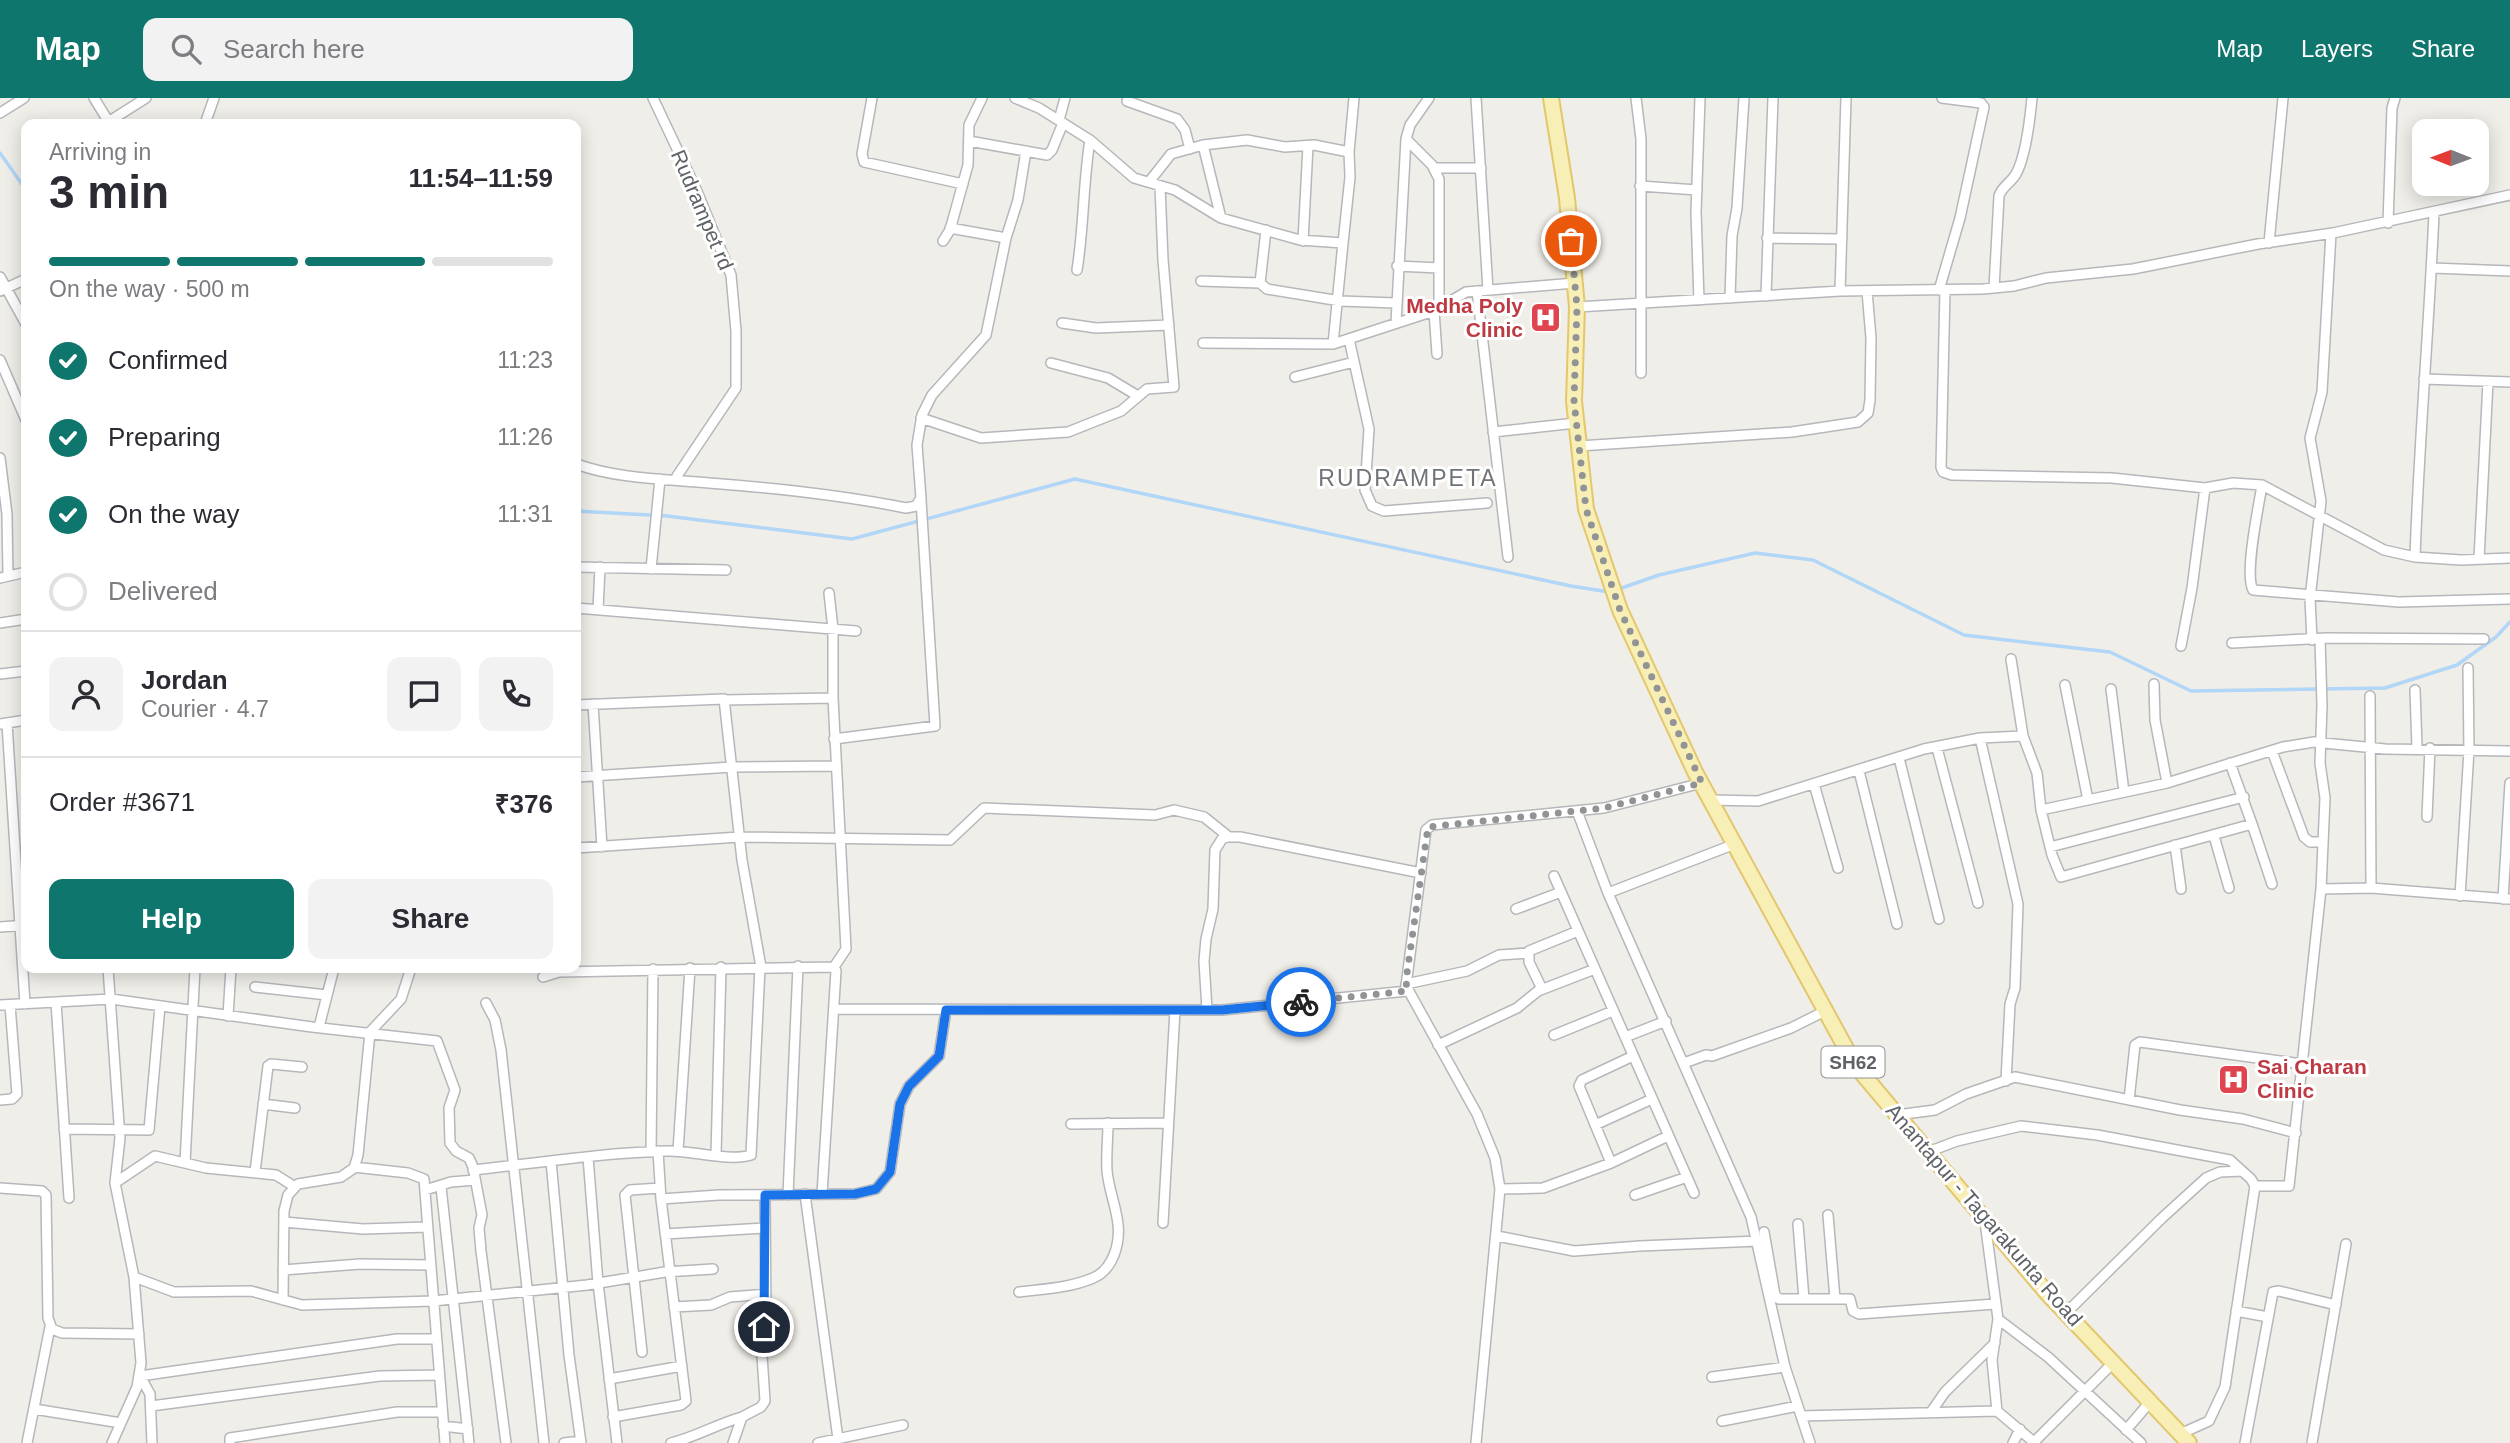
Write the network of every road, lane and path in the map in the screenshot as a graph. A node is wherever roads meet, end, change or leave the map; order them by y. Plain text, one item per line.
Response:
1 (24, 98) edge
2 (94, 98) edge
3 (146, 98) edge
4 (214, 98) edge
5 (653, 98) edge
6 (872, 98) edge
7 (982, 98) edge
8 (1015, 98) edge
9 (1065, 98) edge
10 (1354, 98) edge
11 (1429, 98) edge
12 (1476, 98) edge
13 (1551, 98) edge
14 (1636, 98) edge
15 (1700, 98) edge
16 (1744, 98) edge
17 (1773, 98) edge
18 (1846, 98) edge
19 (1942, 98) edge
20 (2032, 98) edge
21 (2283, 98) edge
22 (2395, 98) edge
23 (1127, 101) dead end
24 (0, 113) edge
25 (106, 119) edge
26 (114, 119) edge
27 (207, 119) edge
28 (1061, 122) junction
29 (1406, 139) junction
30 (1090, 140) junction
31 (969, 141) junction
32 (1203, 145) junction
33 (1308, 146) junction
34 (1190, 149) junction
35 (1026, 151) junction
36 (1349, 152) junction
37 (1434, 168) junction
38 (1481, 168) junction
39 (1149, 182) junction
40 (963, 184) junction
41 (1160, 186) junction
42 (1640, 186) junction
43 (1697, 190) junction
44 (2510, 195) edge
45 (2434, 213) junction
46 (1221, 218) junction
47 (2388, 223) junction
48 (950, 228) junction
49 (1266, 230) junction
50 (2331, 233) junction
51 (1006, 238) junction
52 (1767, 238) junction
53 (1842, 239) junction
54 (943, 241) dead end
55 (1303, 241) junction
56 (1343, 243) junction
57 (2269, 243) junction
58 (1397, 266) junction
59 (1439, 268) junction
60 (2432, 268) junction
61 (1077, 270) dead end
62 (2510, 271) edge
63 (0, 277) edge
64 (21, 281) edge
65 (1201, 281) dead end
66 (1260, 283) junction
67 (1575, 283) junction
68 (1994, 288) junction
69 (1489, 289) junction
70 (3, 290) edge
71 (1477, 290) junction
72 (1942, 290) junction
73 (1840, 291) junction
74 (1867, 291) junction
75 (1766, 296) junction
76 (1730, 298) junction
77 (1699, 300) junction
78 (1336, 301) junction
79 (1396, 303) junction
80 (1640, 304) junction
81 (1577, 307) junction
82 (1437, 309) junction
83 (21, 317) edge
84 (1062, 323) dead end
85 (1396, 323) junction
86 (1169, 325) junction
87 (1349, 339) junction
88 (1203, 343) dead end
89 (1333, 344) junction
90 (1437, 354) dead end
91 (0, 360) edge
92 (1354, 362) junction
93 (1051, 363) dead end
94 (1641, 373) dead end
95 (1295, 377) dead end
96 (2424, 379) junction
97 (2488, 382) junction
98 (2510, 382) edge
99 (1138, 396) junction
100 (21, 408) edge
101 (921, 418) junction
102 (1576, 423) junction
103 (1493, 432) junction
104 (1579, 446) junction
105 (0, 458) edge
106 (581, 465) edge
107 (677, 476) dead end
108 (660, 479) junction
109 (2262, 485) junction
110 (2205, 488) junction
111 (920, 498) junction
112 (1487, 503) dead end
113 (2320, 515) junction
114 (1508, 557) dead end
115 (2415, 557) junction
116 (2510, 558) edge
117 (2479, 559) junction
118 (581, 566) edge
119 (600, 566) junction
120 (652, 569) junction
121 (726, 570) dead end
122 (4, 577) edge
123 (829, 593) dead end
124 (2310, 594) junction
125 (2510, 599) edge
126 (581, 608) edge
127 (598, 610) junction
128 (21, 620) edge
129 (0, 624) edge
130 (833, 629) junction
131 (856, 631) dead end
132 (2484, 639) dead end
133 (2316, 640) junction
134 (2232, 643) dead end
135 (2180, 646) dead end
136 (2011, 659) dead end
137 (2468, 668) dead end
138 (21, 672) edge
139 (0, 674) edge
140 (2154, 684) dead end
141 (2065, 685) dead end
142 (2111, 689) dead end
143 (2416, 690) dead end
144 (2370, 696) dead end
145 (832, 698) junction
146 (725, 701) junction
147 (593, 704) junction
148 (581, 705) edge
149 (21, 721) edge
150 (3, 723) edge
151 (2023, 736) junction
152 (1980, 738) junction
153 (834, 739) junction
154 (2321, 742) junction
155 (2371, 747) junction
156 (1937, 748) junction
157 (2417, 748) junction
158 (2430, 748) junction
159 (2469, 750) junction
160 (2272, 751) junction
161 (2510, 751) edge
162 (1899, 758) junction
163 (2230, 763) junction
164 (835, 766) junction
165 (732, 767) junction
166 (1859, 771) junction
167 (597, 775) junction
168 (581, 777) edge
169 (1702, 783) junction
170 (2167, 783) junction
171 (2510, 783) edge
172 (1814, 784) junction
173 (2124, 792) junction
174 (2244, 797) junction
175 (1711, 800) junction
176 (2088, 800) junction
177 (2041, 810) junction
178 (1577, 811) junction
179 (2427, 817) dead end
180 (2252, 824) junction
181 (2214, 836) junction
182 (1229, 837) junction
183 (740, 838) junction
184 (839, 839) junction
185 (2322, 842) junction
186 (1735, 844) junction
187 (2175, 845) junction
188 (602, 846) junction
189 (2050, 847) junction
190 (581, 848) edge
191 (1838, 868) dead end
192 (1420, 873) junction
193 (1554, 876) dead end
194 (2272, 884) dead end
195 (2229, 888) dead end
196 (2321, 888) junction
197 (2371, 888) junction
198 (2180, 889) dead end
199 (1561, 892) junction
200 (1608, 893) junction
201 (2460, 897) junction
202 (2507, 899) edge
203 (1978, 903) dead end
204 (21, 905) edge
205 (1516, 909) dead end
206 (1939, 919) dead end
207 (1897, 924) dead end
208 (21, 925) edge
209 (0, 927) edge
210 (1578, 931) junction
211 (1528, 953) junction
212 (798, 966) junction
213 (721, 967) junction
214 (760, 967) junction
215 (834, 967) junction
216 (690, 968) junction
217 (653, 969) junction
218 (1595, 969) junction
219 (581, 971) edge
220 (24, 973) edge
221 (108, 973) edge
222 (195, 973) edge
223 (231, 973) edge
224 (333, 973) edge
225 (409, 973) edge
226 (556, 973) edge
227 (542, 977) dead end
228 (255, 987) dead end
229 (1407, 987) junction
230 (1542, 989) junction
231 (327, 995) junction
232 (111, 999) junction
233 (56, 1002) junction
234 (486, 1003) dead end
235 (25, 1004) junction
236 (5, 1005) edge
237 (160, 1006) junction
238 (834, 1009) junction
239 (946, 1010) junction
240 (1175, 1010) junction
241 (1207, 1010) junction
242 (192, 1011) junction
243 (1613, 1011) junction
244 (1825, 1011) junction
245 (228, 1016) junction
246 (1666, 1021) junction
247 (319, 1027) junction
248 (370, 1032) junction
249 (1554, 1035) dead end
250 (1625, 1037) junction
251 (1438, 1045) junction
252 (1633, 1056) junction
253 (1684, 1063) junction
254 (2302, 1064) junction
255 (302, 1067) dead end
256 (2006, 1081) junction
257 (1652, 1099) junction
258 (0, 1100) edge
259 (2129, 1100) junction
260 (263, 1104) junction
261 (295, 1108) dead end
262 (1897, 1115) junction
263 (1168, 1122) junction
264 (1108, 1123) junction
265 (1071, 1124) dead end
266 (1595, 1125) junction
267 (64, 1129) junction
268 (120, 1131) junction
269 (2296, 1133) junction
270 (1668, 1136) junction
271 (678, 1151) junction
272 (654, 1152) junction
273 (1928, 1152) junction
274 (716, 1155) junction
275 (588, 1157) junction
276 (551, 1161) junction
277 (185, 1163) junction
278 (1611, 1163) junction
279 (513, 1166) junction
280 (354, 1167) junction
281 (2242, 1171) junction
282 (255, 1172) junction
283 (474, 1175) junction
284 (1687, 1177) junction
285 (115, 1184) junction
286 (441, 1186) junction
287 (2255, 1186) junction
288 (295, 1187) junction
289 (0, 1188) edge
290 (660, 1188) junction
291 (1500, 1189) junction
292 (425, 1190) junction
293 (1694, 1193) dead end
294 (822, 1194) junction
295 (765, 1195) junction
296 (788, 1195) junction
297 (806, 1195) junction
298 (1634, 1195) dead end
299 (69, 1198) dead end
300 (661, 1199) junction
301 (1828, 1215) dead end
302 (1985, 1219) junction
303 (284, 1222) junction
304 (1163, 1223) dead end
305 (1798, 1224) dead end
306 (427, 1227) junction
307 (765, 1228) junction
308 (1764, 1232) dead end
309 (665, 1234) junction
310 (1497, 1236) junction
311 (1758, 1241) junction
312 (2346, 1244) dead end
313 (430, 1265) junction
314 (713, 1269) dead end
315 (284, 1270) junction
316 (669, 1272) junction
317 (634, 1276) junction
318 (134, 1277) junction
319 (598, 1283) junction
320 (563, 1288) junction
321 (527, 1292) junction
322 (1019, 1292) dead end
323 (766, 1294) junction
324 (488, 1296) junction
325 (1804, 1298) junction
326 (453, 1299) junction
327 (1835, 1299) junction
328 (283, 1300) junction
329 (433, 1301) junction
330 (1995, 1304) junction
331 (2336, 1305) junction
332 (674, 1307) junction
333 (2236, 1311) junction
334 (2066, 1313) junction
335 (2268, 1317) junction
336 (1998, 1319) junction
337 (50, 1326) junction
338 (139, 1334) junction
339 (436, 1339) junction
340 (1995, 1343) junction
341 (642, 1352) dead end
342 (2114, 1362) junction
343 (682, 1366) junction
344 (1785, 1367) junction
345 (439, 1375) junction
346 (140, 1376) junction
347 (1712, 1377) dead end
348 (609, 1379) junction
349 (2083, 1391) junction
350 (2150, 1402) junction
351 (151, 1406) junction
352 (34, 1409) junction
353 (1800, 1411) junction
354 (1997, 1411) junction
355 (442, 1412) junction
356 (1931, 1412) junction
357 (613, 1417) junction
358 (742, 1417) junction
359 (1722, 1421) dead end
360 (121, 1423) junction
361 (904, 1425) dead end
362 (443, 1426) junction
363 (468, 1429) junction
364 (2020, 1429) junction
365 (2126, 1430) junction
366 (2185, 1438) edge
367 (838, 1439) junction
368 (581, 1442) edge
369 (27, 1443) edge
370 (112, 1443) edge
371 (152, 1443) edge
372 (230, 1443) edge
373 (445, 1443) edge
374 (469, 1443) edge
375 (506, 1443) edge
376 (544, 1443) edge
377 (564, 1443) edge
378 (617, 1443) edge
379 (671, 1443) edge
380 (733, 1443) edge
381 (818, 1443) edge
382 (1476, 1443) edge
383 (1810, 1443) edge
384 (2013, 1443) edge
385 (2035, 1443) edge
386 (2141, 1443) edge
387 (2245, 1443) edge
388 (2312, 1443) edge

1 - 24 street
2 - 25 street
3 - 26 street
4 - 27 street
5 - 107 street, Rudrampet rd
6 - 40 street
7 - 31 street
8 - 28 street
9 - 28 street
10 - 36 street
11 - 29 street
12 - 38 street
13 - 67 main road, Anantapur - Tagarakunta Road / SH62
14 - 42 street
15 - 43 street
16 - 76 street
17 - 52 street
18 - 53 street
19 - 72 street
20 - 68 street
21 - 57 street
22 - 47 street
23 - 34 street
28 - 30 street
28 - 35 street
29 - 37 street
29 - 58 street
30 - 39 street
30 - 61 street
31 - 35 street
31 - 40 street
32 - 33 street
32 - 34 street
32 - 46 street
33 - 36 street
33 - 55 street
34 - 39 street
35 - 51 street
36 - 56 street
37 - 38 street
37 - 59 street
38 - 69 street
39 - 41 street
40 - 48 street
41 - 46 street
41 - 86 street
42 - 43 street
42 - 80 street
43 - 77 street
44 - 45 street
45 - 47 street
45 - 60 street
46 - 49 street
47 - 50 street
48 - 51 street
48 - 54 street
49 - 55 street
49 - 66 street
50 - 57 street
50 - 113 street
51 - 101 street
52 - 53 street
52 - 75 street
53 - 73 street
55 - 56 street
56 - 78 street
57 - 68 street
58 - 59 street
58 - 79 street
59 - 82 street
60 - 62 street
60 - 96 street
63 - 70 street
64 - 70 street
65 - 66 street
66 - 78 street
67 - 69 street
67 - 81 main road, Anantapur - Tagarakunta Road / SH62
68 - 72 street
69 - 71 street
70 - 83 street
71 - 82 street
71 - 103 street
72 - 74 street
72 - 110 street
73 - 74 street
73 - 75 street
74 - 104 street
75 - 76 street
76 - 77 street
77 - 80 street
78 - 79 street
78 - 89 street
79 - 85 street
80 - 81 street
80 - 94 street
81 - 102 main road, Anantapur - Tagarakunta Road / SH62
82 - 85 street
82 - 90 street
84 - 86 street
85 - 87 street
86 - 99 street
87 - 89 street
87 - 92 street
88 - 89 street
91 - 100 street
92 - 95 street
92 - 112 street
93 - 99 street
96 - 97 street
96 - 115 street
97 - 98 street
97 - 117 street
99 - 101 street
101 - 111 street
102 - 103 street
102 - 104 main road, Anantapur - Tagarakunta Road / SH62
103 - 114 street
104 - 169 main road, Anantapur - Tagarakunta Road / SH62
105 - 122 street
106 - 108 street
108 - 111 street
108 - 120 street
109 - 110 street
109 - 113 street
109 - 124 street
110 - 135 street
111 - 153 street
113 - 115 street
113 - 124 street
115 - 117 street
116 - 117 street
118 - 119 street
119 - 120 street
119 - 127 street
120 - 121 street
123 - 130 street
124 - 125 street
124 - 133 street
126 - 127 street
127 - 130 street
128 - 129 street
130 - 131 street
130 - 145 street
132 - 133 street
133 - 134 street
133 - 154 street
136 - 151 street
137 - 159 street
138 - 139 street
140 - 170 street
141 - 176 street
142 - 173 street
143 - 157 street
144 - 155 street
145 - 146 street
145 - 153 street
146 - 147 street
146 - 165 street
147 - 148 street
147 - 167 street
149 - 150 street
150 - 204 street
151 - 152 street
151 - 177 street
152 - 156 street
152 - 256 street
153 - 164 street
154 - 155 street
154 - 160 street
154 - 185 street
155 - 157 street
155 - 197 street
156 - 162 street
156 - 203 street
157 - 158 street
158 - 159 street
158 - 179 street
159 - 161 street
159 - 201 street
160 - 163 street
160 - 185 street
162 - 166 street
162 - 206 street
163 - 170 street
163 - 174 street
164 - 165 street
164 - 184 street
165 - 167 street
165 - 183 street
166 - 172 street
166 - 207 street
167 - 168 street
167 - 188 street
169 - 175 main road, Anantapur - Tagarakunta Road / SH62
169 - 178 street
170 - 173 street
171 - 202 street
172 - 175 street
172 - 191 street
173 - 176 street
174 - 180 street
174 - 189 street
175 - 186 main road, Anantapur - Tagarakunta Road / SH62
176 - 177 street
177 - 189 street
178 - 192 street
178 - 200 street
180 - 181 street
180 - 194 street
181 - 187 street
181 - 195 street
182 - 184 street
182 - 192 street
182 - 241 street
183 - 184 street
183 - 188 street
183 - 214 street
184 - 215 street
185 - 196 street
186 - 200 street
186 - 244 main road, Anantapur - Tagarakunta Road / SH62
187 - 189 street
187 - 198 street
188 - 190 street
192 - 229 street
193 - 199 street
196 - 197 street
196 - 254 street
197 - 201 street
199 - 205 street
199 - 210 street
200 - 246 street
201 - 202 street
208 - 209 street
210 - 211 street
210 - 218 street
211 - 229 street
211 - 230 street
212 - 214 street
212 - 215 street
212 - 296 street
213 - 214 street
213 - 216 street
213 - 274 street
214 - 274 street
215 - 238 street
216 - 217 street
216 - 271 street
217 - 219 street
217 - 272 street
218 - 230 street
218 - 243 street
220 - 235 street
221 - 232 street
222 - 242 street
223 - 245 street
224 - 231 street
225 - 248 street
226 - 227 street
228 - 231 street
229 - 241 street
229 - 251 street
230 - 251 street
231 - 247 street
232 - 233 street
232 - 237 street
232 - 268 street
233 - 235 street
233 - 267 street
234 - 279 street
235 - 236 street
236 - 258 street
237 - 242 street
237 - 268 street
238 - 239 street
238 - 294 street
239 - 240 street
239 - 294 street
240 - 241 street
240 - 263 street
242 - 245 street
242 - 277 street
243 - 249 street
243 - 250 street
244 - 253 street
244 - 262 main road, Anantapur - Tagarakunta Road / SH62
245 - 247 street
246 - 250 street
246 - 253 street
247 - 248 street
248 - 280 street
248 - 283 street
250 - 252 street
251 - 291 street
252 - 257 street
252 - 266 street
253 - 311 street
254 - 259 street
254 - 269 street
255 - 260 street
256 - 259 street
256 - 262 street
257 - 266 street
257 - 270 street
259 - 269 street
260 - 261 street
260 - 282 street
262 - 273 main road, Anantapur - Tagarakunta Road / SH62
263 - 264 street
263 - 304 street
264 - 265 street
264 - 322 street
266 - 278 street
267 - 268 street
267 - 299 street
268 - 285 street
269 - 287 street
270 - 278 street
270 - 284 street
271 - 272 street
271 - 274 street
272 - 275 street
272 - 290 street
273 - 281 street
273 - 302 main road, Anantapur - Tagarakunta Road / SH62
275 - 276 street
275 - 319 street
276 - 279 street
276 - 320 street
277 - 282 street
277 - 285 street
278 - 291 street
279 - 283 street
279 - 321 street
280 - 288 street
280 - 292 street
281 - 287 street
281 - 334 street
282 - 288 street
283 - 286 street
283 - 324 street
284 - 293 street
284 - 298 street
285 - 318 street
286 - 292 street
286 - 326 street
287 - 333 street
288 - 303 street
289 - 337 street
290 - 300 street
290 - 317 street
291 - 310 street
292 - 306 street
294 - 297 street
295 - 296 street
295 - 300 street
295 - 307 street
296 - 297 street
297 - 367 street
300 - 309 street
301 - 327 street
302 - 330 street
302 - 334 main road, Anantapur - Tagarakunta Road / SH62
303 - 306 street
303 - 315 street
305 - 325 street
306 - 313 street
307 - 309 street
307 - 323 street
308 - 325 street
309 - 316 street
310 - 311 street
310 - 382 street
311 - 344 street
312 - 331 street
313 - 315 street
313 - 329 street
314 - 316 street
315 - 328 street
316 - 317 street
316 - 332 street
317 - 319 street
317 - 341 street
318 - 328 street
318 - 338 street
319 - 320 street
319 - 348 street
320 - 321 street
320 - 368 street
321 - 324 street
321 - 376 street
323 - 332 street
323 - 358 street
324 - 326 street
324 - 375 street
325 - 327 street
326 - 329 street
326 - 363 street
327 - 330 street
328 - 329 street
329 - 339 street
330 - 336 street
331 - 335 street
331 - 388 street
332 - 343 street
333 - 335 street
333 - 366 street
334 - 342 main road, Anantapur - Tagarakunta Road / SH62
335 - 387 street
336 - 340 street
336 - 349 street
337 - 338 street
337 - 352 street
338 - 346 street
339 - 345 street
339 - 346 street
340 - 354 street
340 - 356 street
342 - 349 street
342 - 350 main road, Anantapur - Tagarakunta Road / SH62
343 - 348 street
343 - 357 street
344 - 347 street
344 - 353 street
345 - 351 street
345 - 355 street
346 - 351 street
346 - 360 street
348 - 357 street
349 - 365 street
349 - 385 street
350 - 365 street
350 - 366 main road, Anantapur - Tagarakunta Road / SH62
351 - 371 street
352 - 360 street
352 - 369 street
353 - 356 street
353 - 359 street
353 - 383 street
354 - 356 street
354 - 364 street
355 - 362 street
355 - 372 street
357 - 378 street
358 - 379 street
358 - 380 street
360 - 370 street
361 - 367 street
362 - 363 street
362 - 373 street
363 - 374 street
364 - 384 street
364 - 385 street
365 - 386 street
367 - 381 street
368 - 377 street

